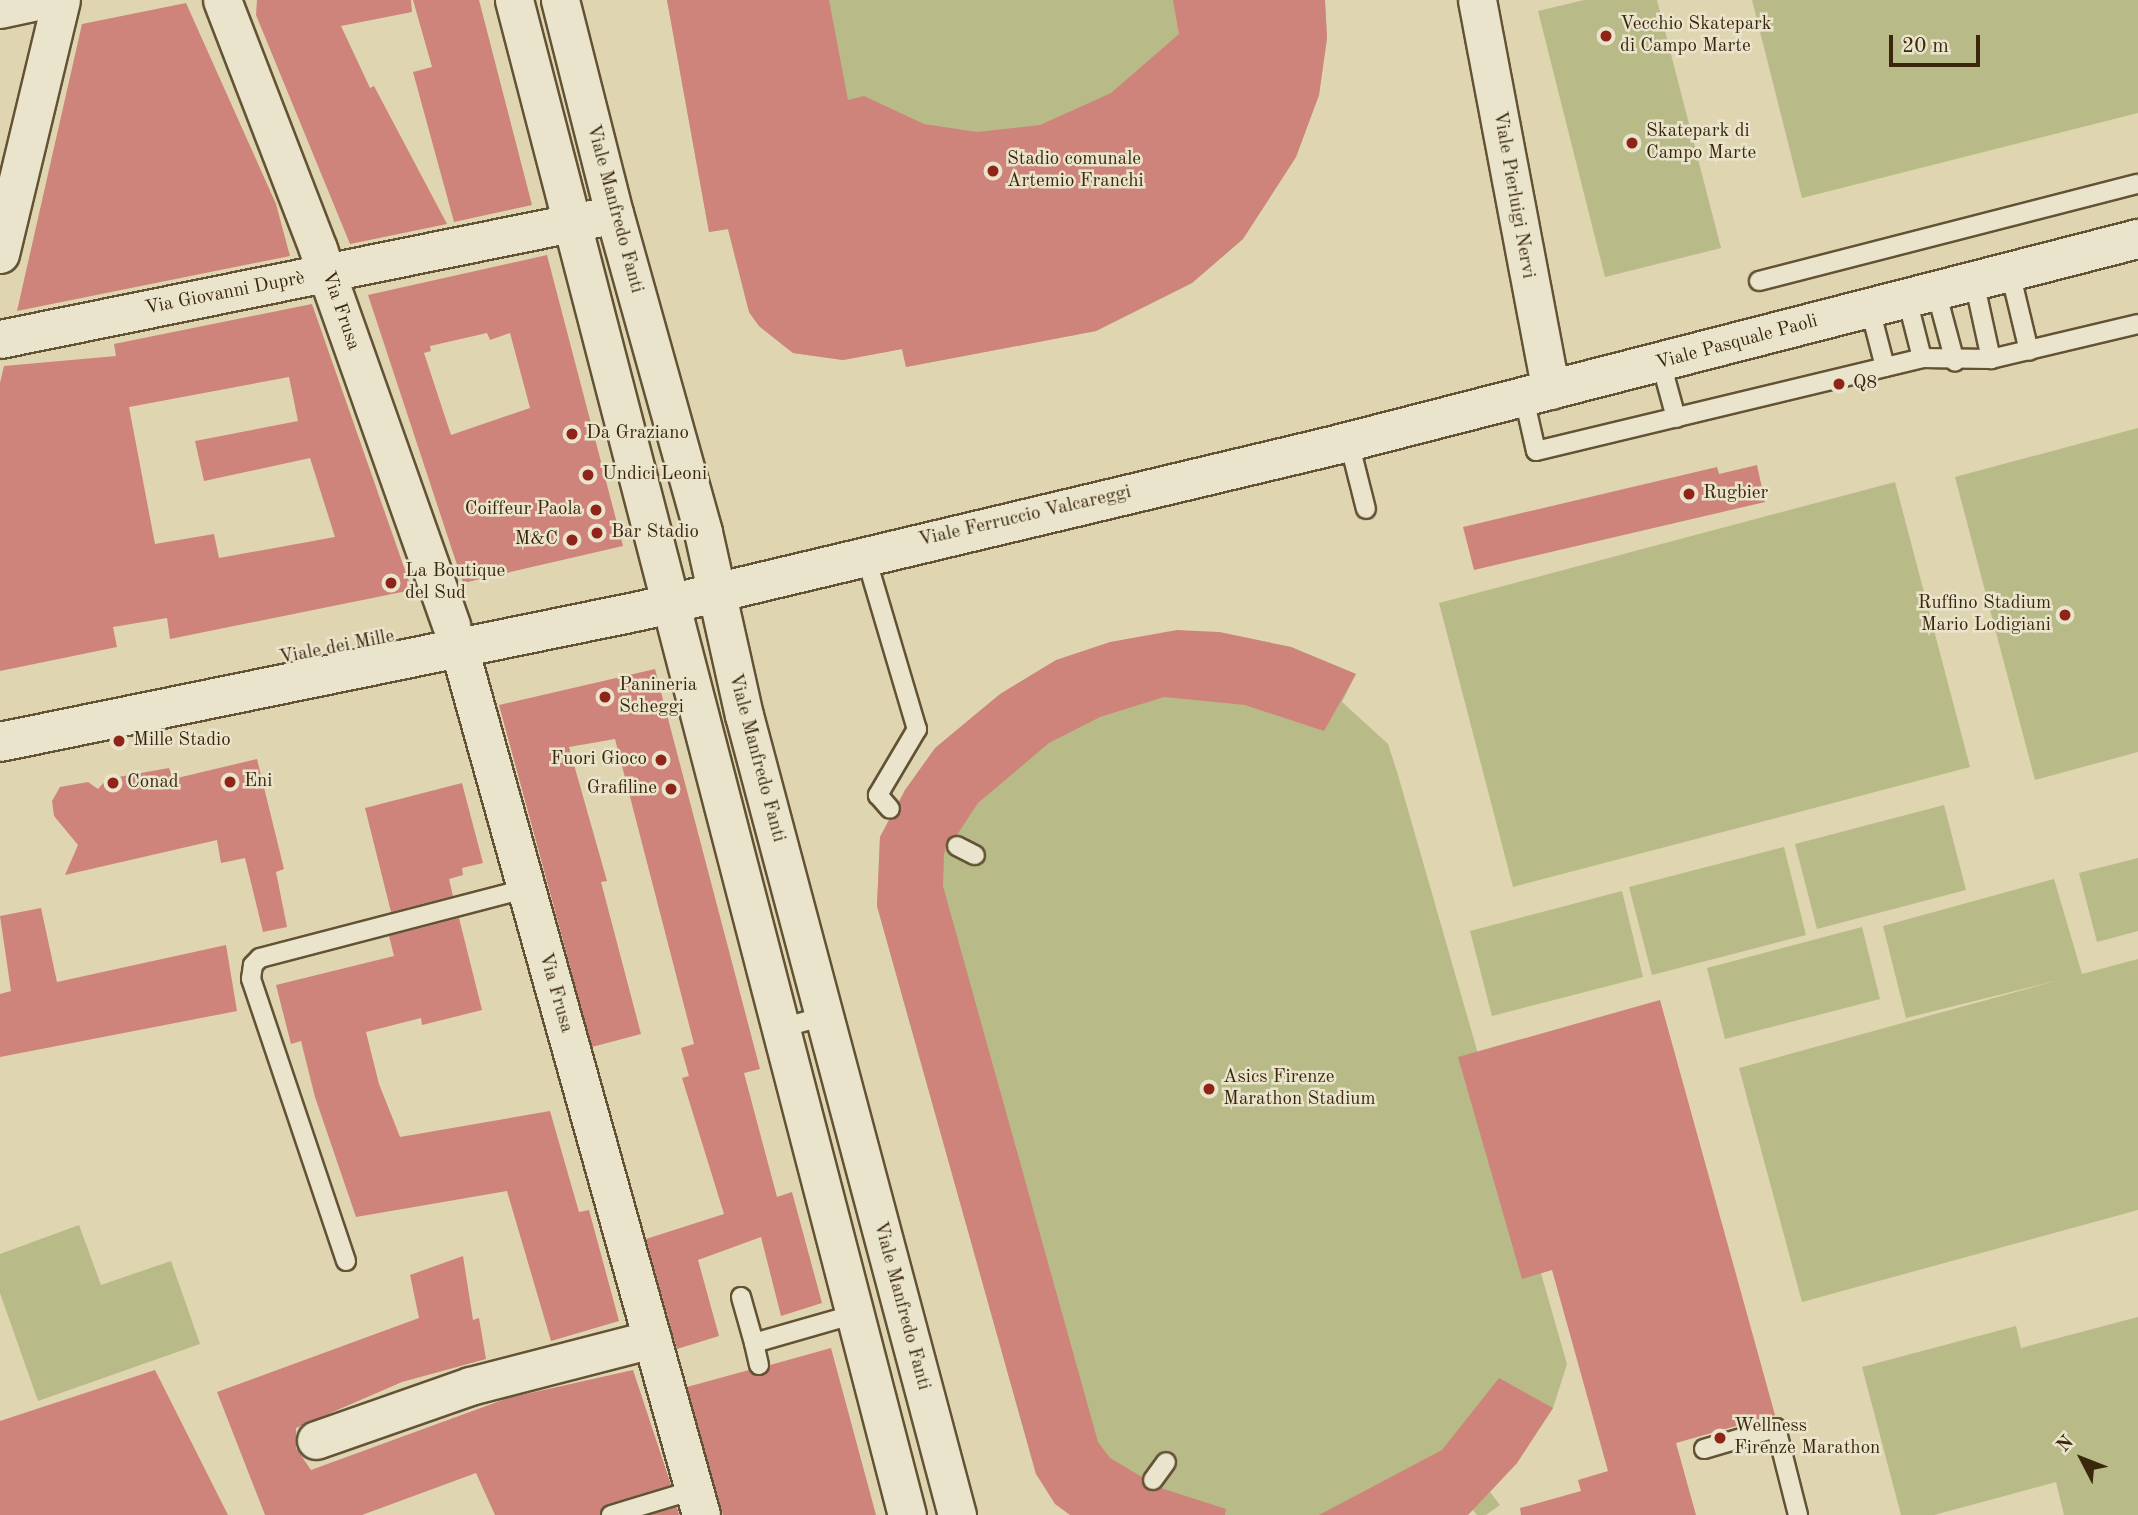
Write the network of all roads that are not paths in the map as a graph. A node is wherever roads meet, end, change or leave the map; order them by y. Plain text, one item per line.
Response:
1 (42, 0) edge
2 (61, 0) edge
3 (222, 0) edge
4 (514, 0) edge
5 (560, 0) edge
6 (1477, 0) edge
7 (0, 9) edge
8 (2138, 184) edge
9 (614, 213) junction
10 (571, 224) junction
11 (2138, 239) edge
12 (0, 254) edge
13 (327, 273) junction
14 (1992, 277) junction
15 (1759, 281) dead end
16 (1922, 295) junction
17 (1870, 309) junction
18 (2138, 324) edge
19 (0, 339) edge
20 (2029, 351) junction
21 (1922, 358) junction
22 (1991, 359) junction
23 (1955, 362) junction
24 (1661, 363) junction
25 (1885, 367) junction
26 (1537, 394) junction
27 (1676, 418) junction
28 (1343, 444) junction
29 (1366, 509) dead end
30 (866, 554) junction
31 (716, 592) junction
32 (673, 603) junction
33 (455, 636) junction
34 (0, 716) edge
35 (0, 742) edge
36 (890, 809) dead end
37 (957, 846) dead end
38 (975, 855) dead end
39 (525, 889) junction
40 (824, 1016) junction
41 (782, 1028) junction
42 (346, 1261) dead end
43 (741, 1297) dead end
44 (901, 1303) junction
45 (855, 1314) junction
46 (652, 1339) junction
47 (754, 1343) junction
48 (759, 1365) dead end
49 (316, 1440) dead end
50 (1704, 1449) dead end
51 (1166, 1462) dead end
52 (1153, 1480) dead end
53 (698, 1503) edge
54 (611, 1515) edge
55 (907, 1515) edge
56 (957, 1515) edge
57 (1798, 1515) edge

1 - 7 street
2 - 12 street
3 - 13 street, Via Frusa
4 - 10 street
5 - 9 street, Viale Manfredo Fanti
6 - 26 street, Viale Pierluigi Nervi
8 - 15 lane
9 - 10 street, Via Giovanni Duprè
9 - 31 street, Viale Manfredo Fanti
10 - 13 street, Via Giovanni Duprè
10 - 32 street
11 - 14 street, Viale Pasquale Paoli
13 - 19 street, Via Giovanni Duprè
13 - 33 street, Via Frusa
14 - 16 street, Viale Pasquale Paoli
14 - 20 lane
14 - 22 lane
16 - 17 street, Viale Pasquale Paoli
16 - 21 lane
16 - 23 lane
17 - 24 street, Viale Pasquale Paoli
17 - 25 lane
18 - 20 lane
20 - 22 lane
21 - 23 lane
21 - 25 lane
22 - 23 lane
24 - 26 street, Viale Pasquale Paoli
24 - 27 lane
25 - 27 lane
26 - 27 lane
26 - 28 street, Viale Pasquale Paoli
28 - 29 lane
28 - 30 street, Viale Ferruccio Valcareggi
30 - 31 street, Viale Ferruccio Valcareggi
30 - 36 lane
31 - 32 street, Viale dei Mille
31 - 40 street, Viale Manfredo Fanti
32 - 33 street, Viale dei Mille
32 - 41 street
33 - 34 street, Viale dei Mille
33 - 35 street, Viale dei Mille
33 - 39 street, Via Frusa
37 - 38 lane
39 - 42 lane
39 - 46 street, Via Frusa
40 - 41 lane
40 - 44 street, Viale Manfredo Fanti
41 - 45 street
43 - 47 lane
44 - 45 street
44 - 56 street, Viale Manfredo Fanti
45 - 47 lane
45 - 55 street
46 - 49 street
46 - 53 street, Via Frusa
47 - 48 lane
50 - 57 lane
51 - 52 lane
53 - 54 lane

